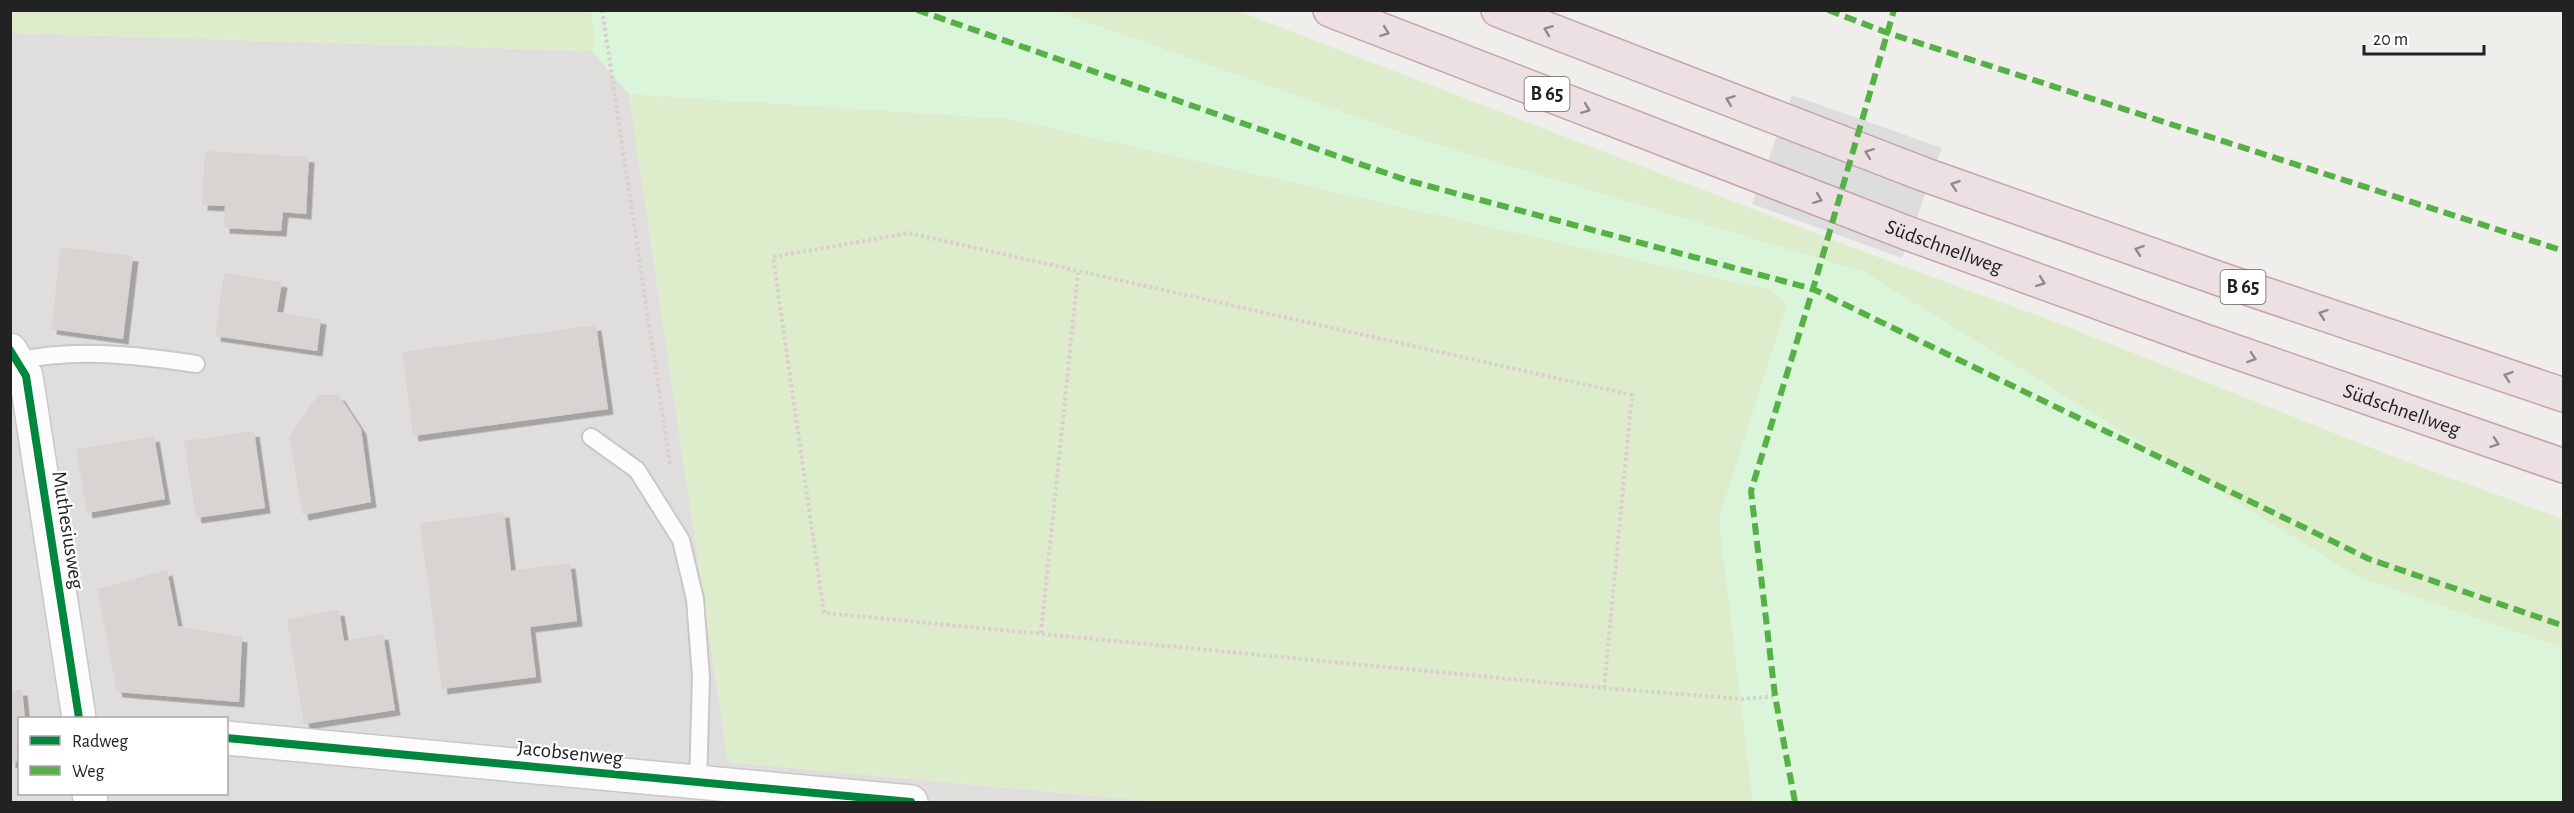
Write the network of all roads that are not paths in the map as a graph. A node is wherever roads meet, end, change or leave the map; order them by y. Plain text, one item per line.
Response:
1 (1330, 10) edge
2 (1498, 10) edge
3 (14, 356) edge
4 (196, 364) dead end
5 (2564, 395) edge
6 (591, 437) dead end
7 (2564, 466) edge
8 (79, 717) edge
9 (228, 738) edge
10 (698, 784) junction
11 (911, 802) edge

1 -> 7 highway, Südschnellweg / B 65
5 -> 2 highway, B 65
3 - 4 lane
3 - 8 street, Muthesiusweg
6 - 10 lane
9 - 10 street, Jacobsenweg
10 - 11 street, Jacobsenweg

